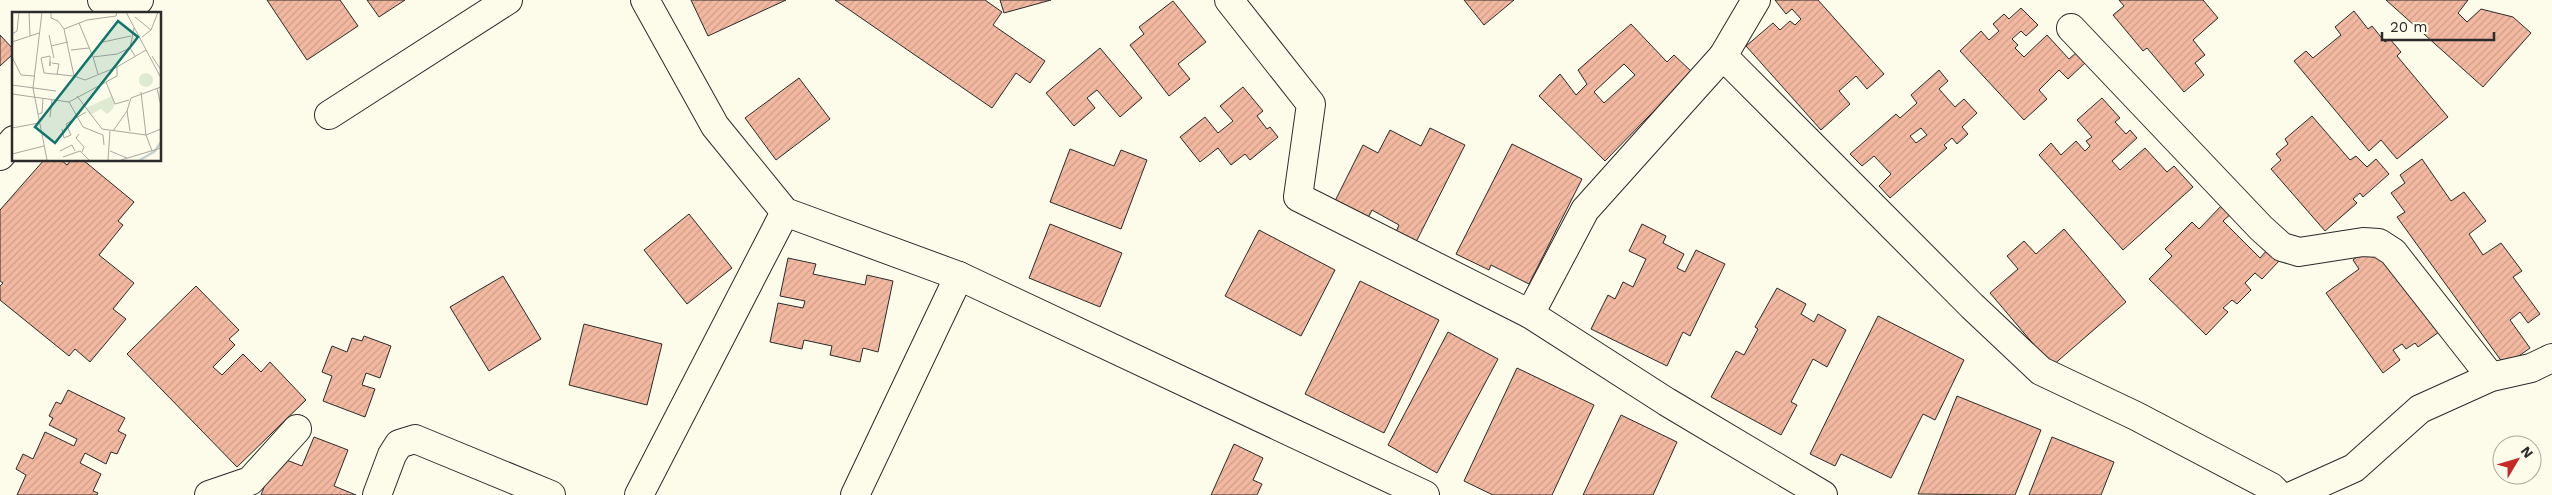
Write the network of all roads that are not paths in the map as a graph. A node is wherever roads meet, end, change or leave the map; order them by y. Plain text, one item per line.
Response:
1 (102, 0) edge
2 (139, 0) edge
3 (508, 0) edge
4 (645, 0) edge
5 (1230, 0) edge
6 (1756, 0) edge
7 (116, 12) edge
8 (128, 12) edge
9 (2071, 28) dead end
10 (1723, 56) junction
11 (329, 115) dead end
12 (12, 142) edge
13 (0, 156) edge
14 (786, 212) junction
15 (959, 276) junction
16 (1530, 314) junction
17 (2552, 358) edge
18 (2491, 376) junction
19 (297, 429) dead end
20 (209, 495) edge
21 (377, 495) edge
22 (551, 495) edge
23 (639, 495) edge
24 (855, 495) edge
25 (1425, 495) edge
26 (1823, 495) edge
27 (2279, 495) edge
28 (2294, 495) edge

1 - 7 street
2 - 8 street
3 - 11 street
4 - 14 street
5 - 16 street
6 - 10 street
9 - 18 street
10 - 16 street
10 - 27 street
12 - 13 street
14 - 15 street
14 - 23 street
15 - 24 street
15 - 25 street
16 - 26 street
17 - 18 street
18 - 28 street
19 - 20 street
21 - 22 street

